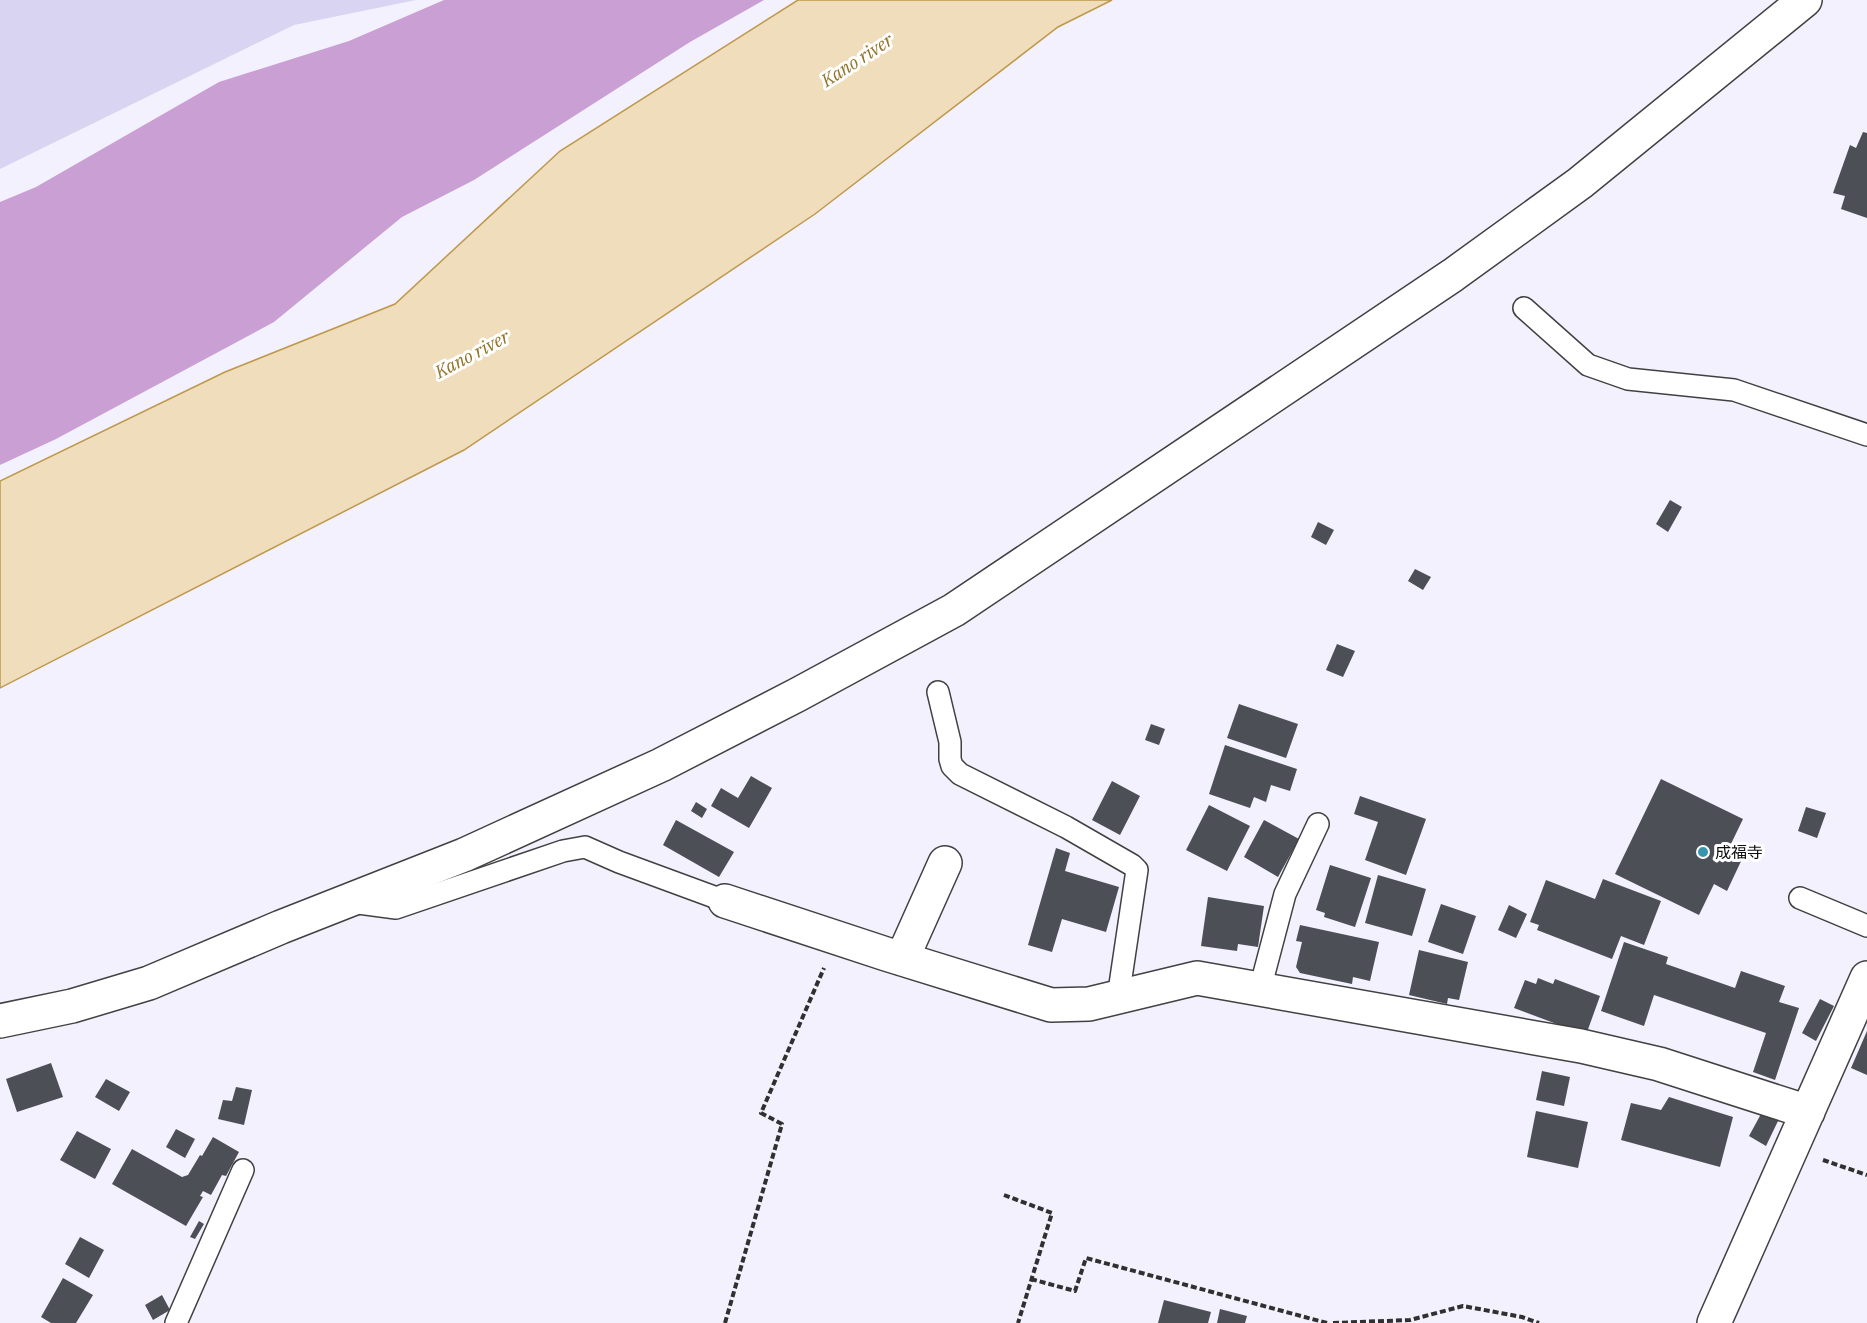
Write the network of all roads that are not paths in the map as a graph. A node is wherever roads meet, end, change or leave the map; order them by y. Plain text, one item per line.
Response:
1 (1805, 0) edge
2 (1524, 308) dead end
3 (1867, 435) edge
4 (938, 692) dead end
5 (1318, 824) dead end
6 (945, 863) dead end
7 (1800, 898) dead end
8 (344, 901) junction
9 (725, 901) joint
10 (1867, 926) edge
11 (902, 959) junction
12 (1867, 978) edge
13 (1260, 989) junction
14 (1118, 998) junction
15 (0, 1021) edge
16 (1808, 1112) junction
17 (243, 1170) dead end
18 (176, 1323) edge
19 (1714, 1323) edge

1 - 8 street
2 - 3 lane
4 - 14 lane
5 - 13 lane
6 - 11 street
7 - 10 lane
8 - 9 lane
8 - 15 street
9 - 11 street
11 - 14 street
12 - 16 street
13 - 14 street
13 - 16 street
16 - 19 street
17 - 18 lane

